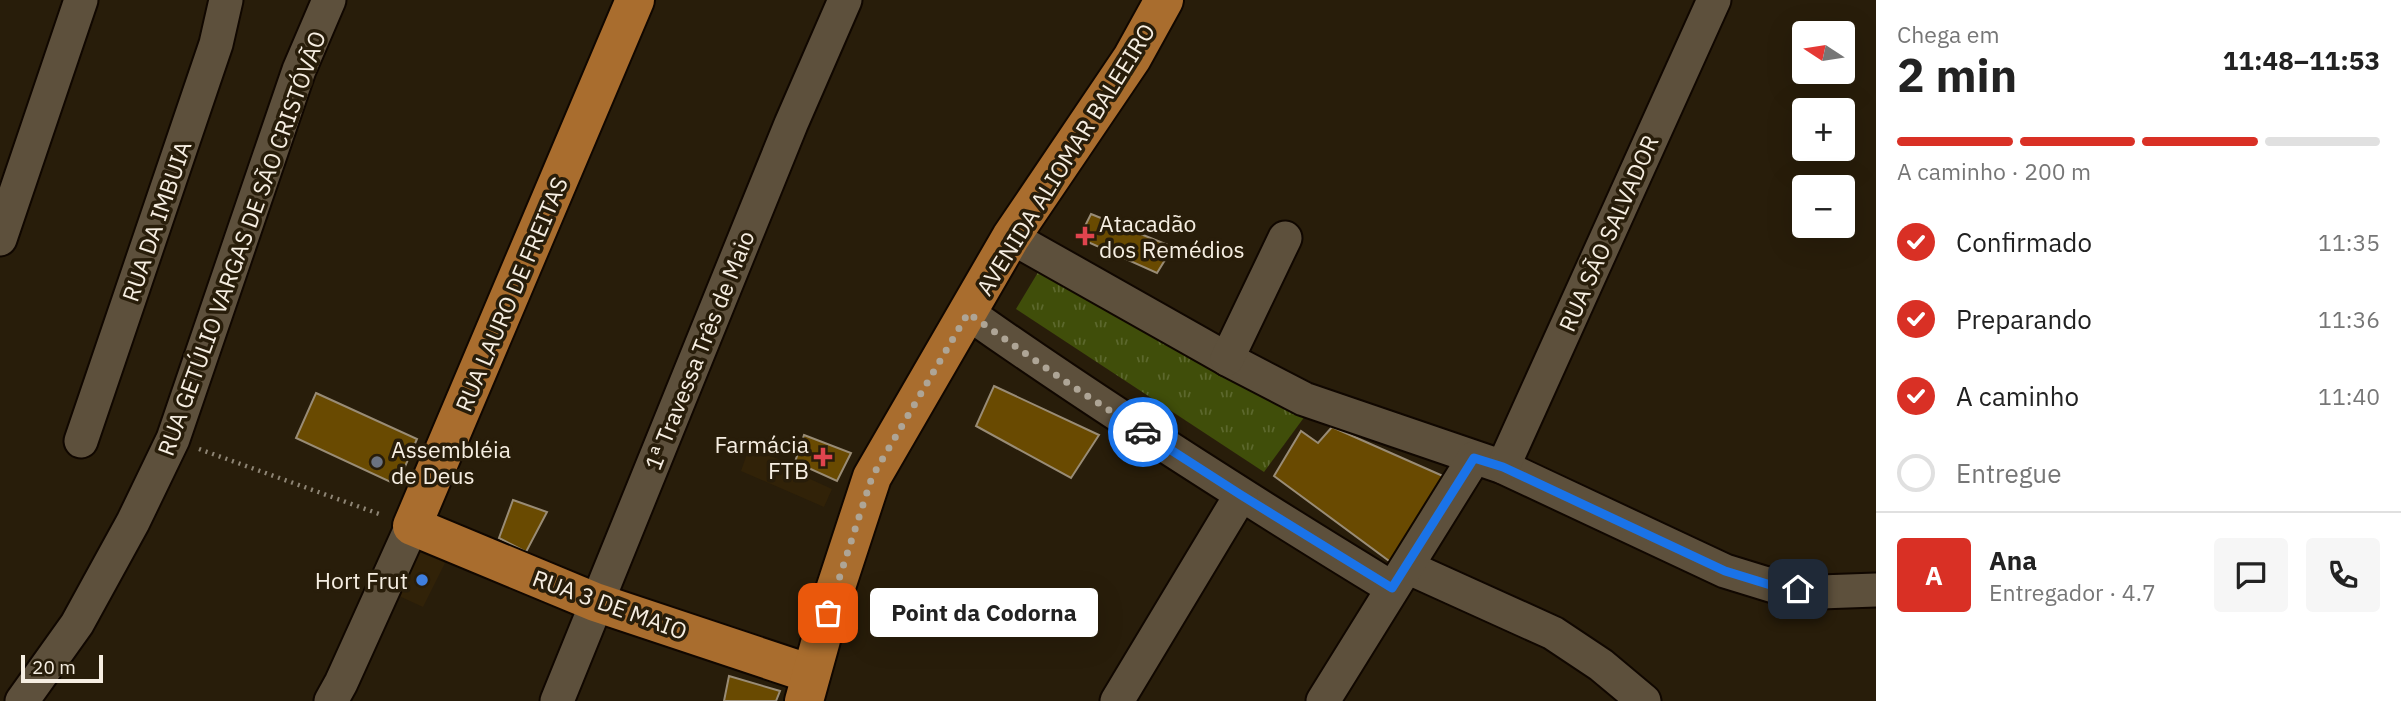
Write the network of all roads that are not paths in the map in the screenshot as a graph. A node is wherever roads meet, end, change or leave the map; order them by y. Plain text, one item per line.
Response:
1 (81, 0) edge
2 (226, 0) edge
3 (329, 0) edge
4 (635, 0) edge
5 (845, 0) edge
6 (1164, 0) edge
7 (1714, 0) edge
8 (1011, 237) junction
9 (1285, 238) dead end
10 (0, 239) edge
11 (968, 313) junction
12 (1227, 359) junction
13 (80, 441) dead end
14 (1489, 463) junction
15 (1241, 495) junction
16 (412, 526) junction
17 (1400, 578) junction
18 (1876, 590) edge
19 (595, 602) junction
20 (807, 688) edge
21 (22, 701) edge
22 (331, 701) edge
23 (556, 701) edge
24 (1117, 701) edge
25 (1323, 701) edge
26 (1644, 701) edge

1 - 10 street
2 - 13 street, RUA DA IMBUIA
3 - 21 street, RUA GETÚLIO VARGAS DE SÃO CRISTÓVÃO
4 - 16 main road, RUA LAURO DE FREITAS
5 - 19 street, 1ª Travessa Três de Maio
6 - 8 main road, AVENIDA ALIOMAR BALEEIRO
7 - 14 street, RUA SÃO SALVADOR
8 - 11 main road, AVENIDA ALIOMAR BALEEIRO
8 - 12 street
9 - 12 street
11 - 15 street
11 - 20 main road, AVENIDA ALIOMAR BALEEIRO
12 - 14 street
14 - 17 street, RUA SÃO SALVADOR
14 - 18 street
15 - 17 street
15 - 24 street
16 - 19 main road, RUA 3 DE MAIO
16 - 22 street, RUA LAURO DE FREITAS
17 - 25 street, RUA SÃO SALVADOR
17 - 26 street
19 - 20 main road, RUA 3 DE MAIO
19 - 23 street, 1ª Travessa Três de Maio

